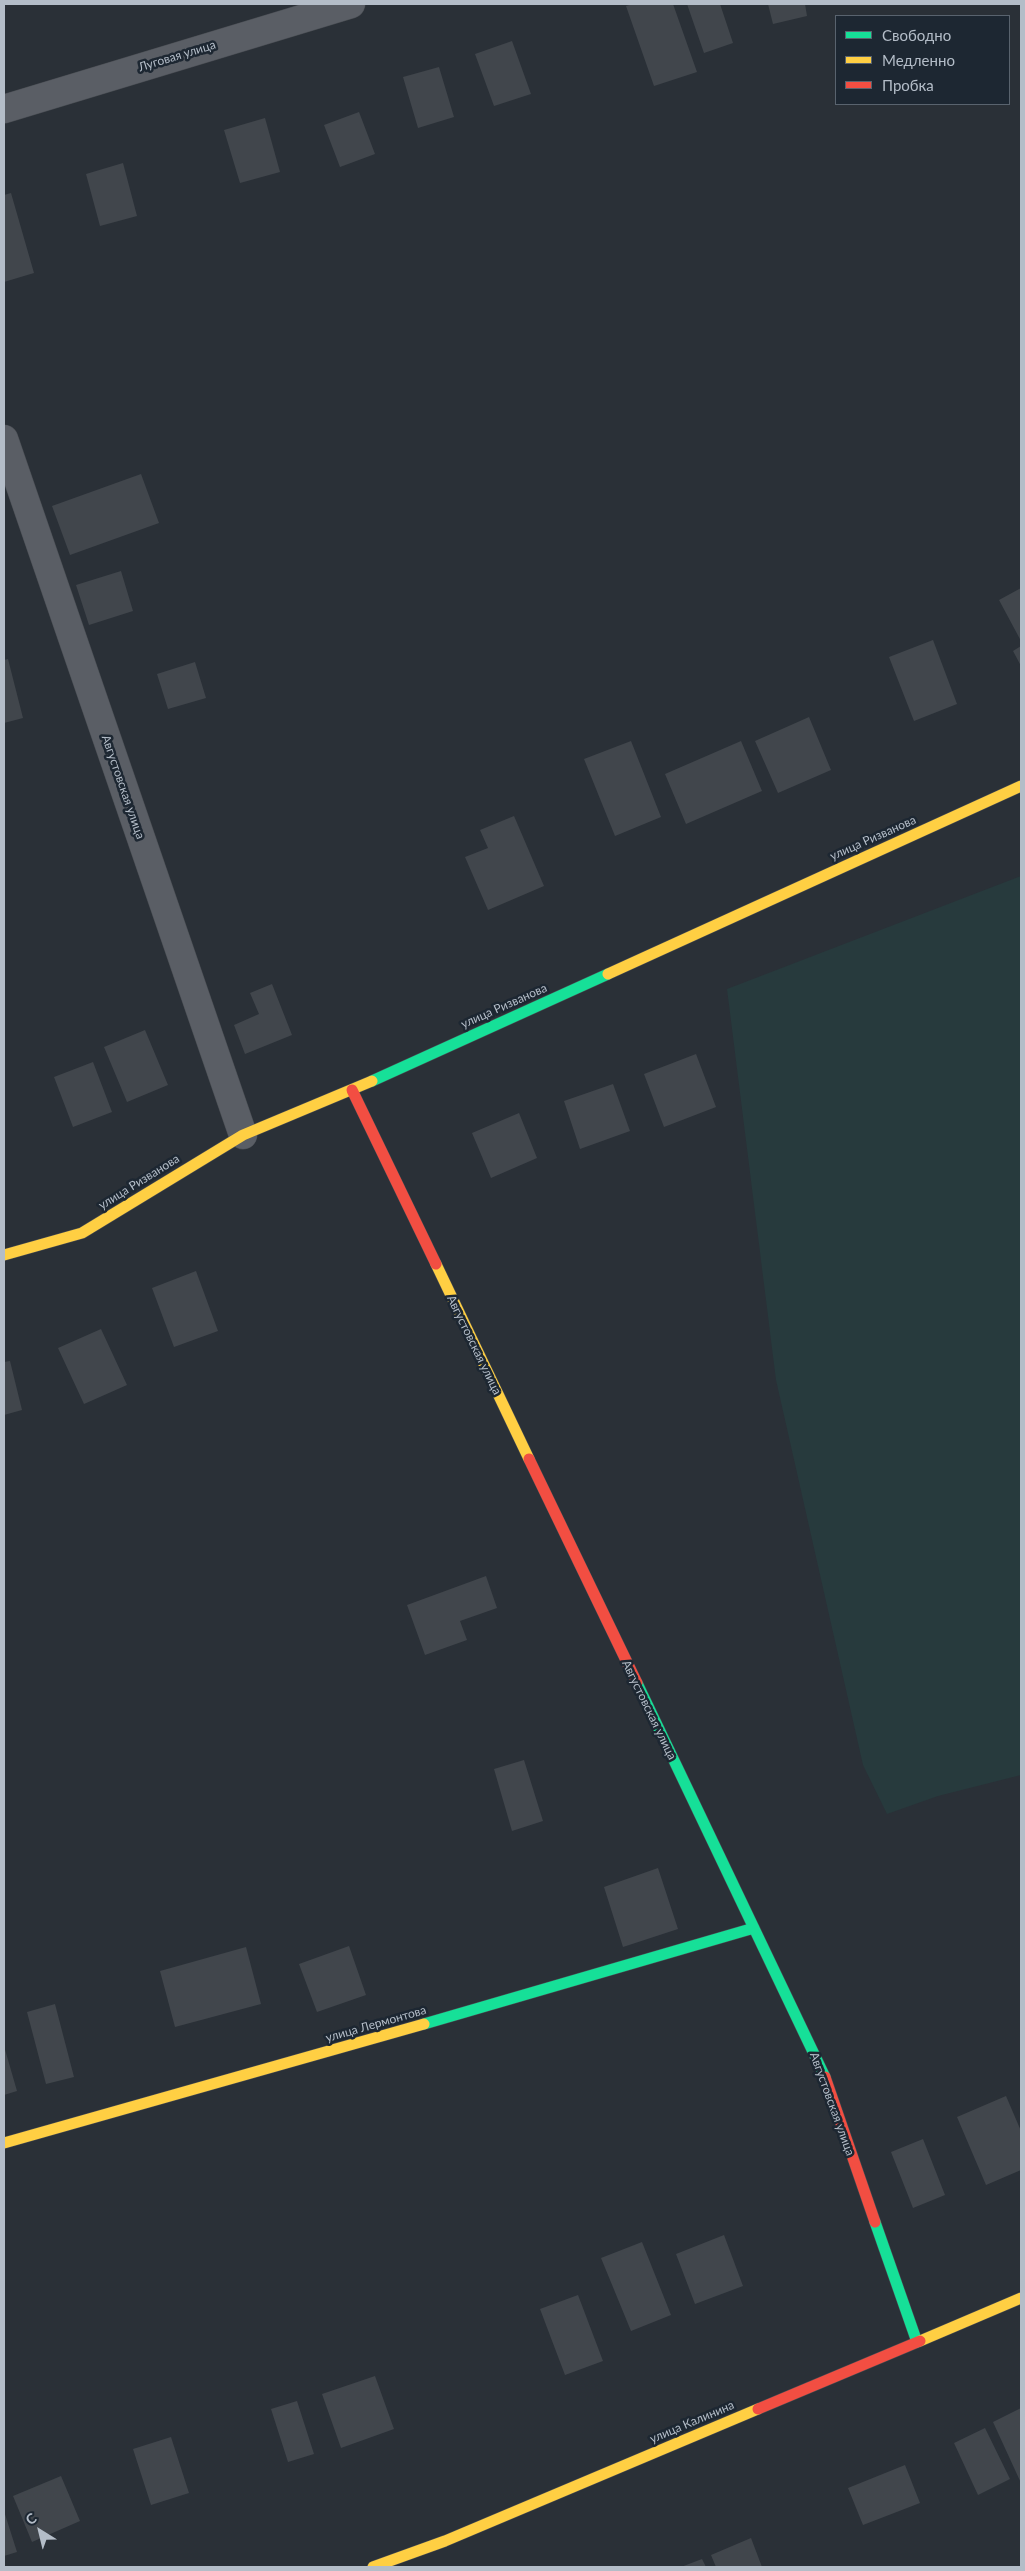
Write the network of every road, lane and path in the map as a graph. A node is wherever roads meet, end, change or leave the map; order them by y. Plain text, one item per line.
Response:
1 (351, 4) edge
2 (4, 109) edge
3 (4, 439) edge
4 (1021, 786) edge
5 (352, 1090) junction
6 (243, 1135) junction
7 (4, 1255) edge
8 (754, 1928) junction
9 (4, 2143) edge
10 (1021, 2298) edge
11 (917, 2342) junction
12 (373, 2567) edge

1 - 2 street, Луговая улица
3 - 6 street, Августовская улица
4 - 5 street, улица Ризванова
5 - 6 street, улица Ризванова
5 - 8 street, Августовская улица
6 - 7 street, улица Ризванова
8 - 9 street, улица Лермонтова
8 - 11 street, Августовская улица
10 - 11 street, улица Калинина
11 - 12 street, улица Калинина

